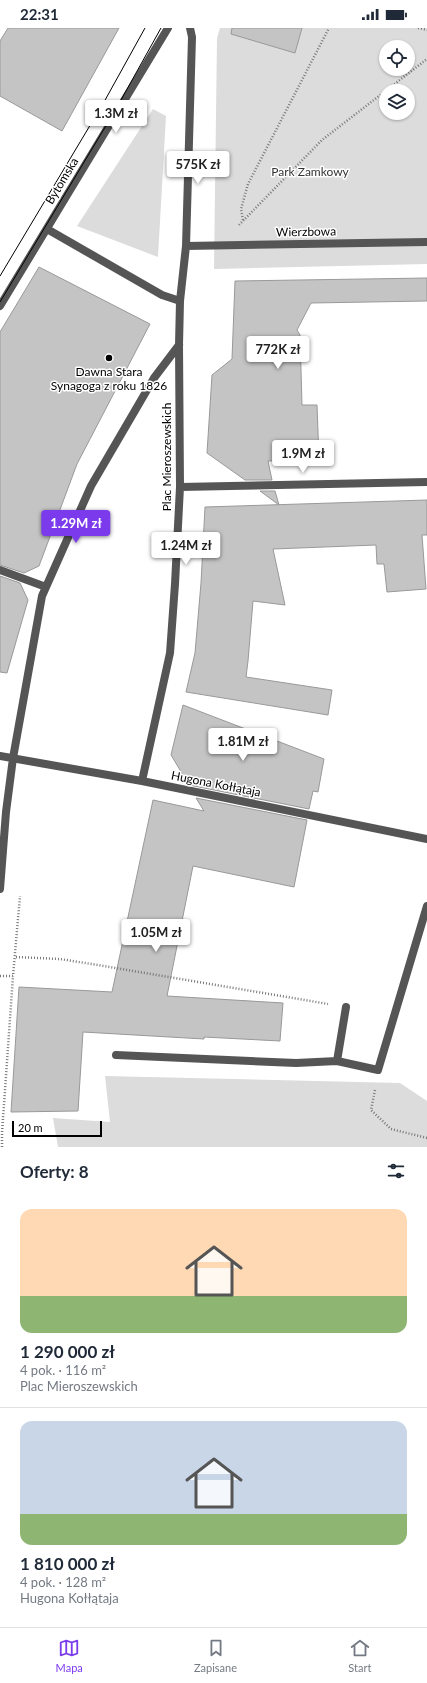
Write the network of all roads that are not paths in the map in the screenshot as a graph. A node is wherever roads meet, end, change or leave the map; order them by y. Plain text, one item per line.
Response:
1 (168, 28) edge
2 (190, 28) edge
3 (47, 229) junction
4 (427, 242) edge
5 (186, 246) junction
6 (180, 301) junction
7 (0, 306) edge
8 (179, 345) junction
9 (427, 482) edge
10 (180, 487) junction
11 (0, 570) edge
12 (46, 587) junction
13 (0, 756) edge
14 (13, 758) junction
15 (142, 781) junction
16 (427, 839) edge
17 (0, 889) edge
18 (427, 906) edge
19 (346, 1007) road end
20 (116, 1055) dead end
21 (337, 1061) junction

1 - 3 street, Bytomska
2 - 5 street, Plac Mieroszewskich
3 - 6 street
3 - 7 street, Bytomska
4 - 5 street, Wierzbowa
5 - 6 street, Plac Mieroszewskich
6 - 8 street, Plac Mieroszewskich
8 - 10 street, Plac Mieroszewskich
8 - 12 street, Plac Mieroszewskich
9 - 10 street
10 - 15 street, Plac Mieroszewskich
11 - 12 street
12 - 14 street, Plac Mieroszewskich
13 - 14 street, Hugona Kołłątaja
14 - 15 street, Hugona Kołłątaja
14 - 17 street, Plac Mieroszewskich
15 - 16 street, Hugona Kołłątaja
18 - 21 street
19 - 21 street
20 - 21 street

